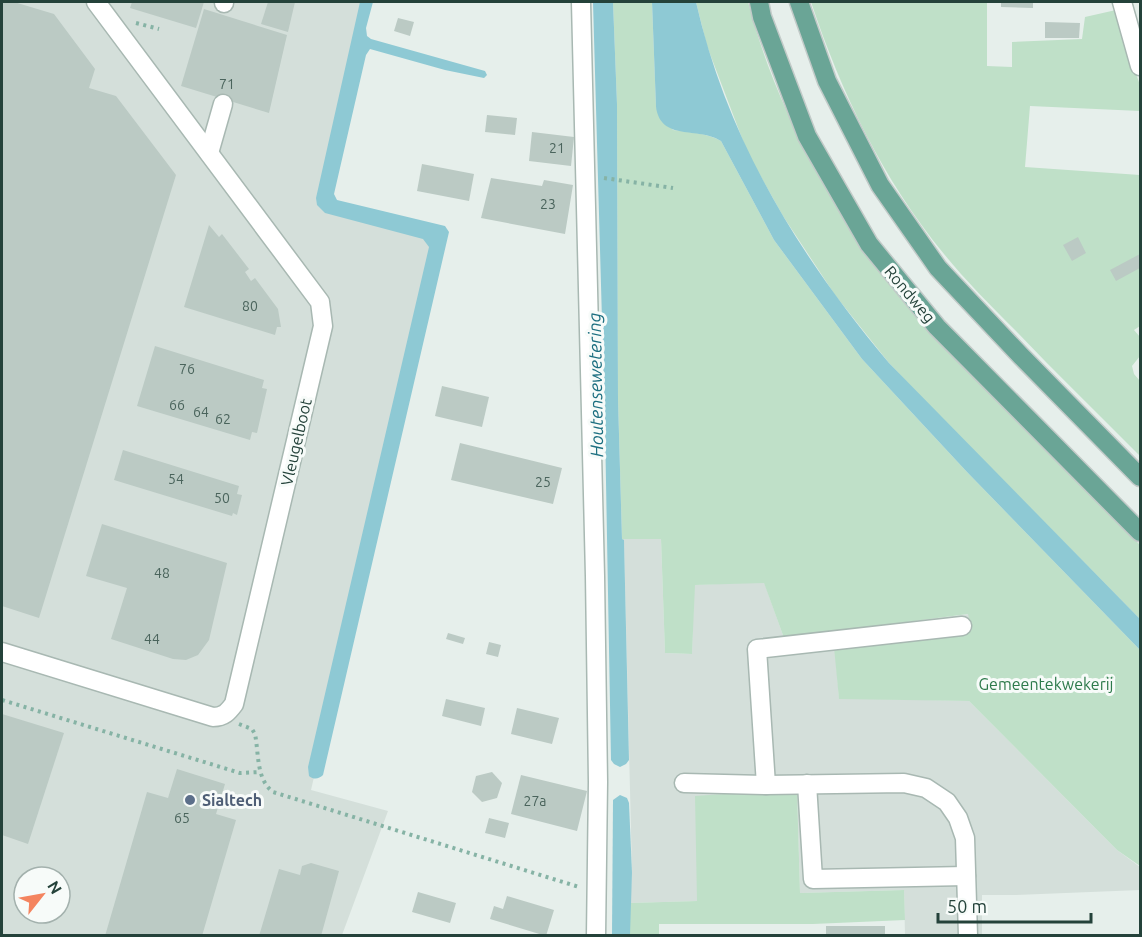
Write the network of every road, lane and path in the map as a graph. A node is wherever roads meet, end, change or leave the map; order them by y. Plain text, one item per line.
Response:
1 (96, 2) edge
2 (581, 2) edge
3 (759, 2) edge
4 (799, 2) edge
5 (1122, 2) edge
6 (1140, 66) edge
7 (223, 104) dead end
8 (209, 153) junction
9 (627, 181) dead end
10 (673, 188) dead end
11 (1140, 477) edge
12 (1140, 532) edge
13 (962, 626) dead end
14 (2, 652) edge
15 (2, 700) edge
16 (222, 717) junction
17 (261, 772) junction
18 (684, 783) dead end
19 (766, 784) junction
20 (807, 784) junction
21 (966, 876) junction
22 (597, 892) junction
23 (596, 936) edge
24 (968, 936) edge

1 - 8 street, Vleugelboot
2 - 22 street
3 - 12 main road, Rondweg
4 - 11 main road
5 - 6 street
7 - 8 street
8 - 16 street, Vleugelboot
9 - 10 path
13 - 19 street
14 - 16 street
15 - 17 path
16 - 17 path
17 - 22 path
18 - 19 street
19 - 20 street
20 - 21 street
20 - 21 street
21 - 24 street
22 - 23 street

